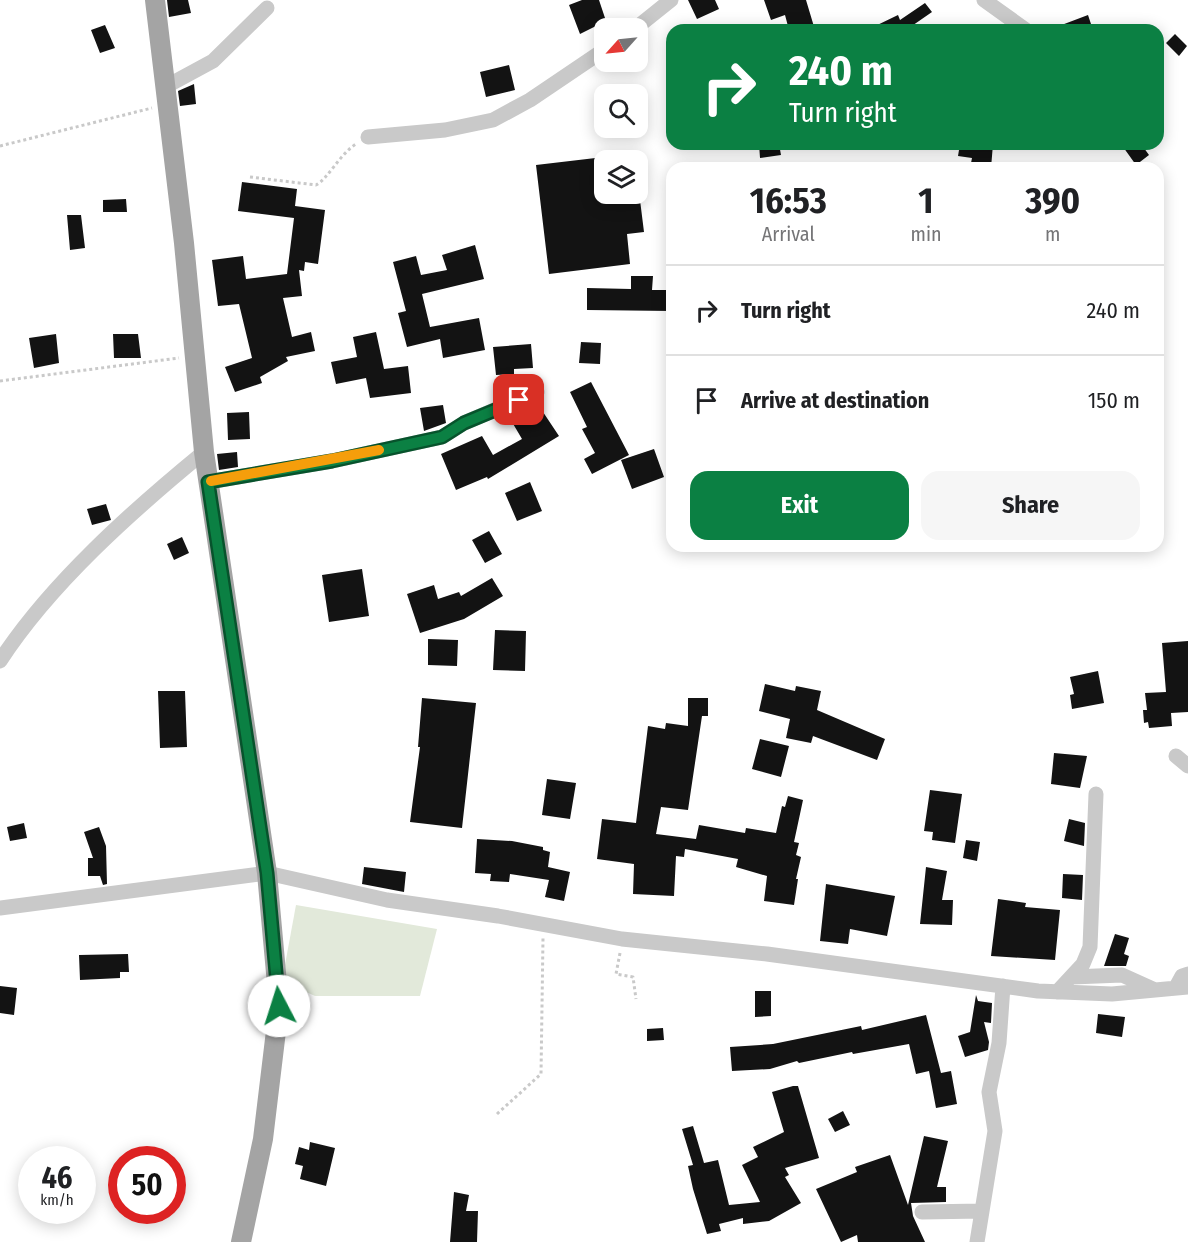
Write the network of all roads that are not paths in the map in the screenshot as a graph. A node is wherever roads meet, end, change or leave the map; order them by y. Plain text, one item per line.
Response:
1 (155, 0) edge
2 (671, 0) edge
3 (984, 0) edge
4 (267, 8) dead end
5 (648, 18) edge
6 (1018, 24) edge
7 (594, 57) edge
8 (167, 104) junction
9 (368, 137) road end
10 (537, 392) dead end
11 (204, 452) junction
12 (208, 482) junction
13 (0, 661) edge
14 (1096, 794) dead end
15 (267, 873) junction
16 (0, 908) edge
17 (1188, 974) edge
18 (1072, 977) junction
19 (1003, 986) junction
20 (1182, 987) edge
21 (1153, 989) junction
22 (1057, 992) junction
23 (982, 1211) junction
24 (922, 1212) dead end
25 (240, 1242) edge
26 (977, 1242) edge

1 - 8 main road
2 - 5 street
3 - 6 street
4 - 8 street
7 - 9 street
8 - 11 main road
10 - 12 street
11 - 12 main road
11 - 13 street
12 - 15 main road
14 - 18 street
15 - 16 street
15 - 19 street
15 - 25 main road
17 - 20 street
18 - 21 street
18 - 22 street
19 - 22 street
19 - 23 street
20 - 21 street
21 - 22 street
23 - 24 street
23 - 26 street

